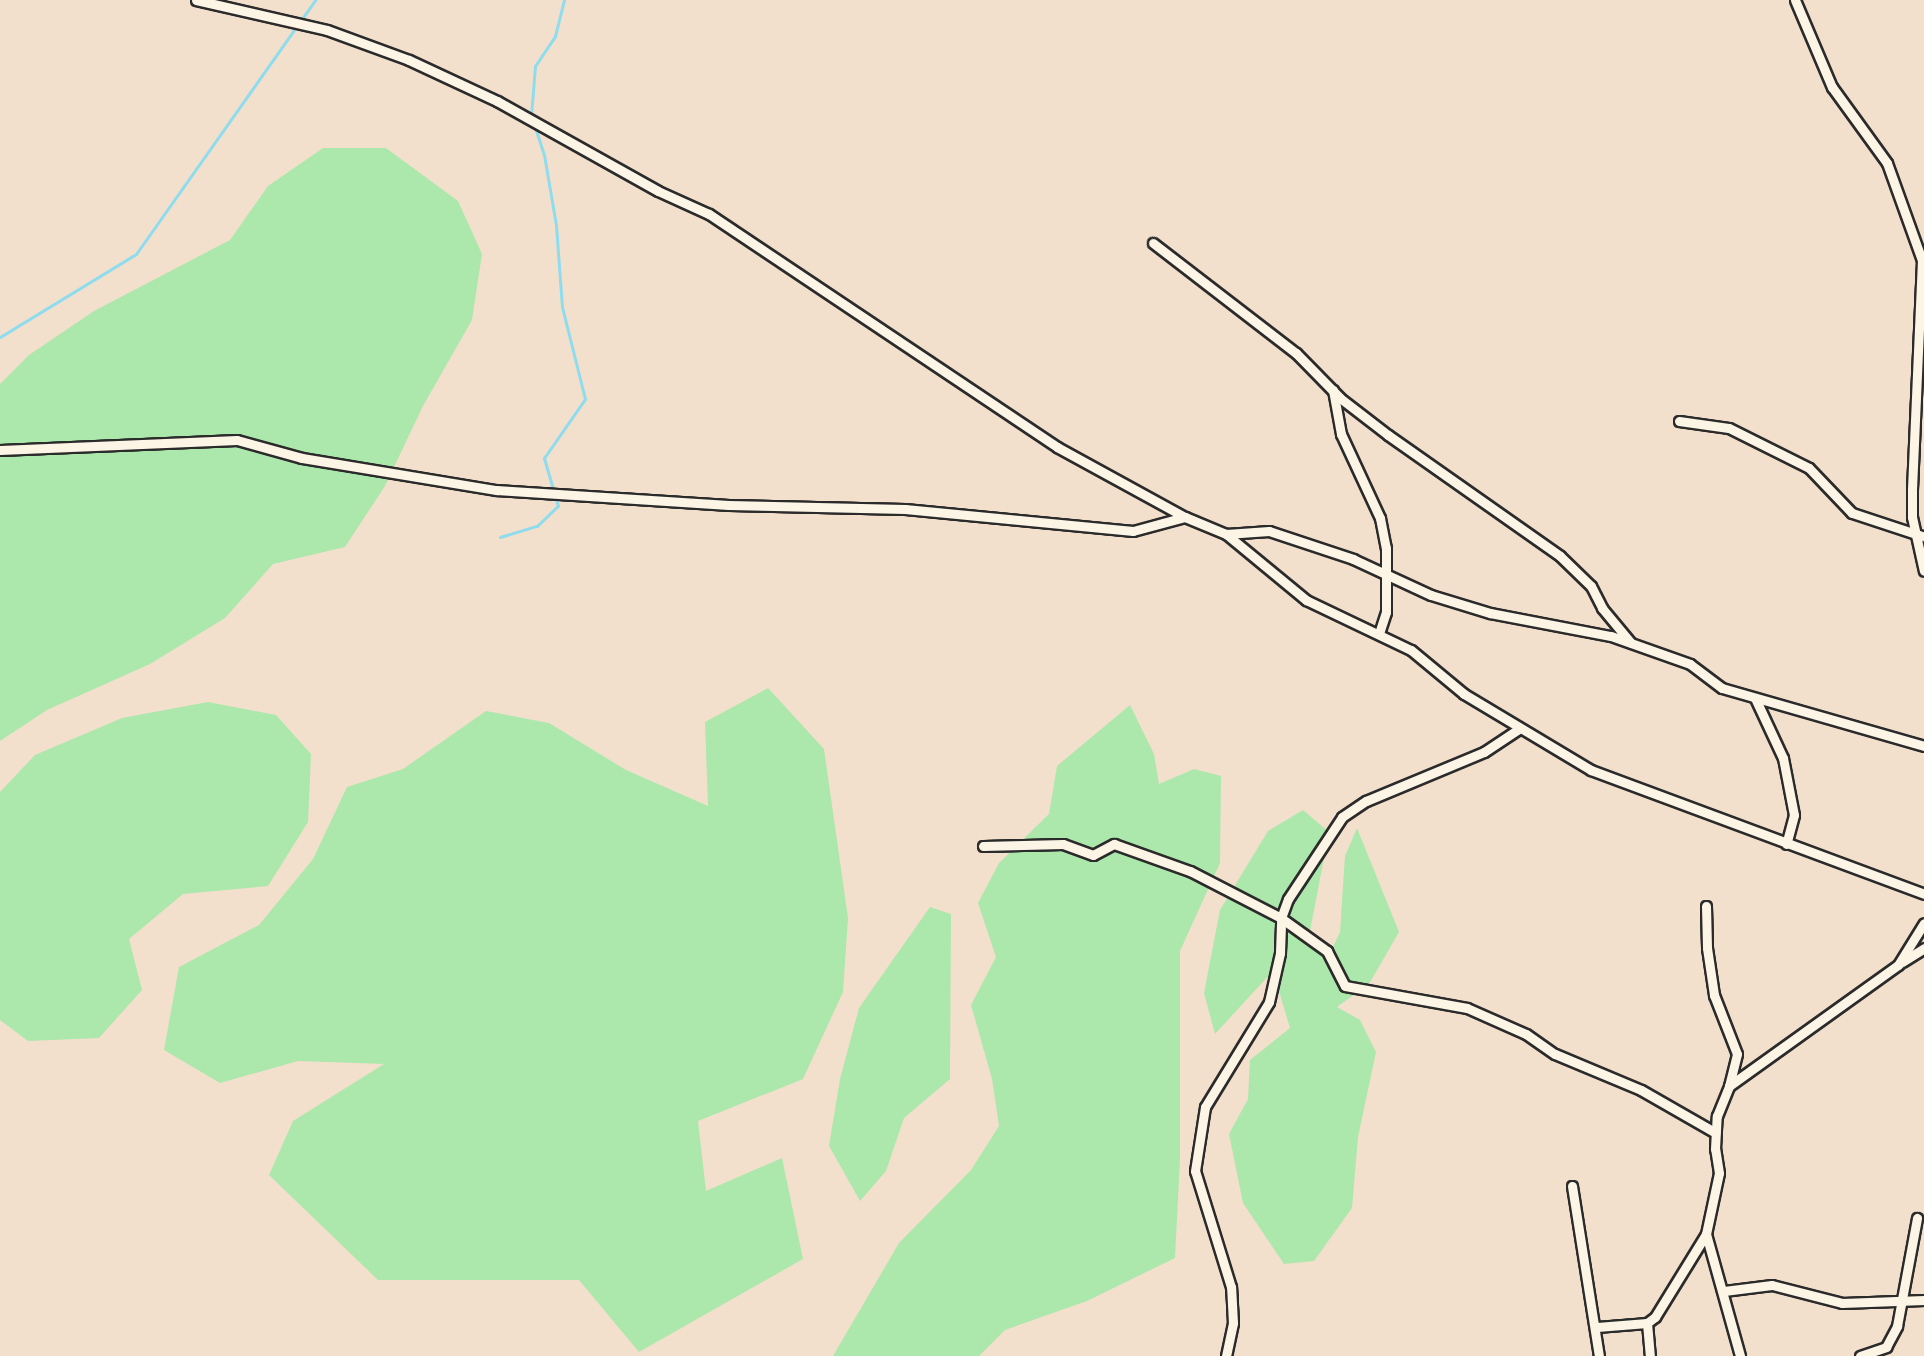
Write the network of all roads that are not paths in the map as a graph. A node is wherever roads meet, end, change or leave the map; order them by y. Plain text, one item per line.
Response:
1 (196, 0) edge
2 (1795, 0) edge
3 (1153, 243) dead end
4 (1924, 357) edge
5 (1918, 367) junction
6 (1333, 390) junction
7 (1679, 421) dead end
8 (0, 450) edge
9 (1185, 517) junction
10 (1226, 534) junction
11 (1921, 536) edge
12 (1924, 571) edge
13 (1389, 576) junction
14 (1379, 633) junction
15 (1632, 644) junction
16 (1755, 698) junction
17 (1520, 728) junction
18 (1924, 746) edge
19 (1786, 844) junction
20 (982, 846) dead end
21 (1924, 894) edge
22 (1706, 906) dead end
23 (1281, 918) junction
24 (1924, 923) edge
25 (1924, 948) edge
26 (1898, 965) junction
27 (1729, 1086) junction
28 (1716, 1133) junction
29 (1572, 1186) dead end
30 (1917, 1218) dead end
31 (1706, 1234) junction
32 (1724, 1291) junction
33 (1924, 1300) edge
34 (1899, 1302) junction
35 (1647, 1323) junction
36 (1597, 1327) junction
37 (1227, 1356) edge
38 (1599, 1356) edge
39 (1650, 1356) edge
40 (1740, 1356) edge
41 (1860, 1356) edge

1 - 9 street
2 - 5 street
3 - 6 street
4 - 5 street
5 - 11 street
6 - 13 street
6 - 15 street
7 - 11 street
8 - 9 street
9 - 10 street
10 - 13 street
10 - 14 street
11 - 12 street
13 - 14 street
13 - 15 street
14 - 17 street
15 - 16 street
16 - 18 street
16 - 19 street
17 - 19 street
17 - 23 street
19 - 21 street
20 - 23 street
22 - 27 street
23 - 28 street
23 - 37 street
24 - 26 street
25 - 26 street
26 - 27 street
27 - 28 street
28 - 31 street
29 - 36 street
30 - 34 street
31 - 32 street
31 - 35 street
32 - 34 street
32 - 40 street
33 - 34 street
34 - 41 street
35 - 36 street
35 - 39 street
36 - 38 street

